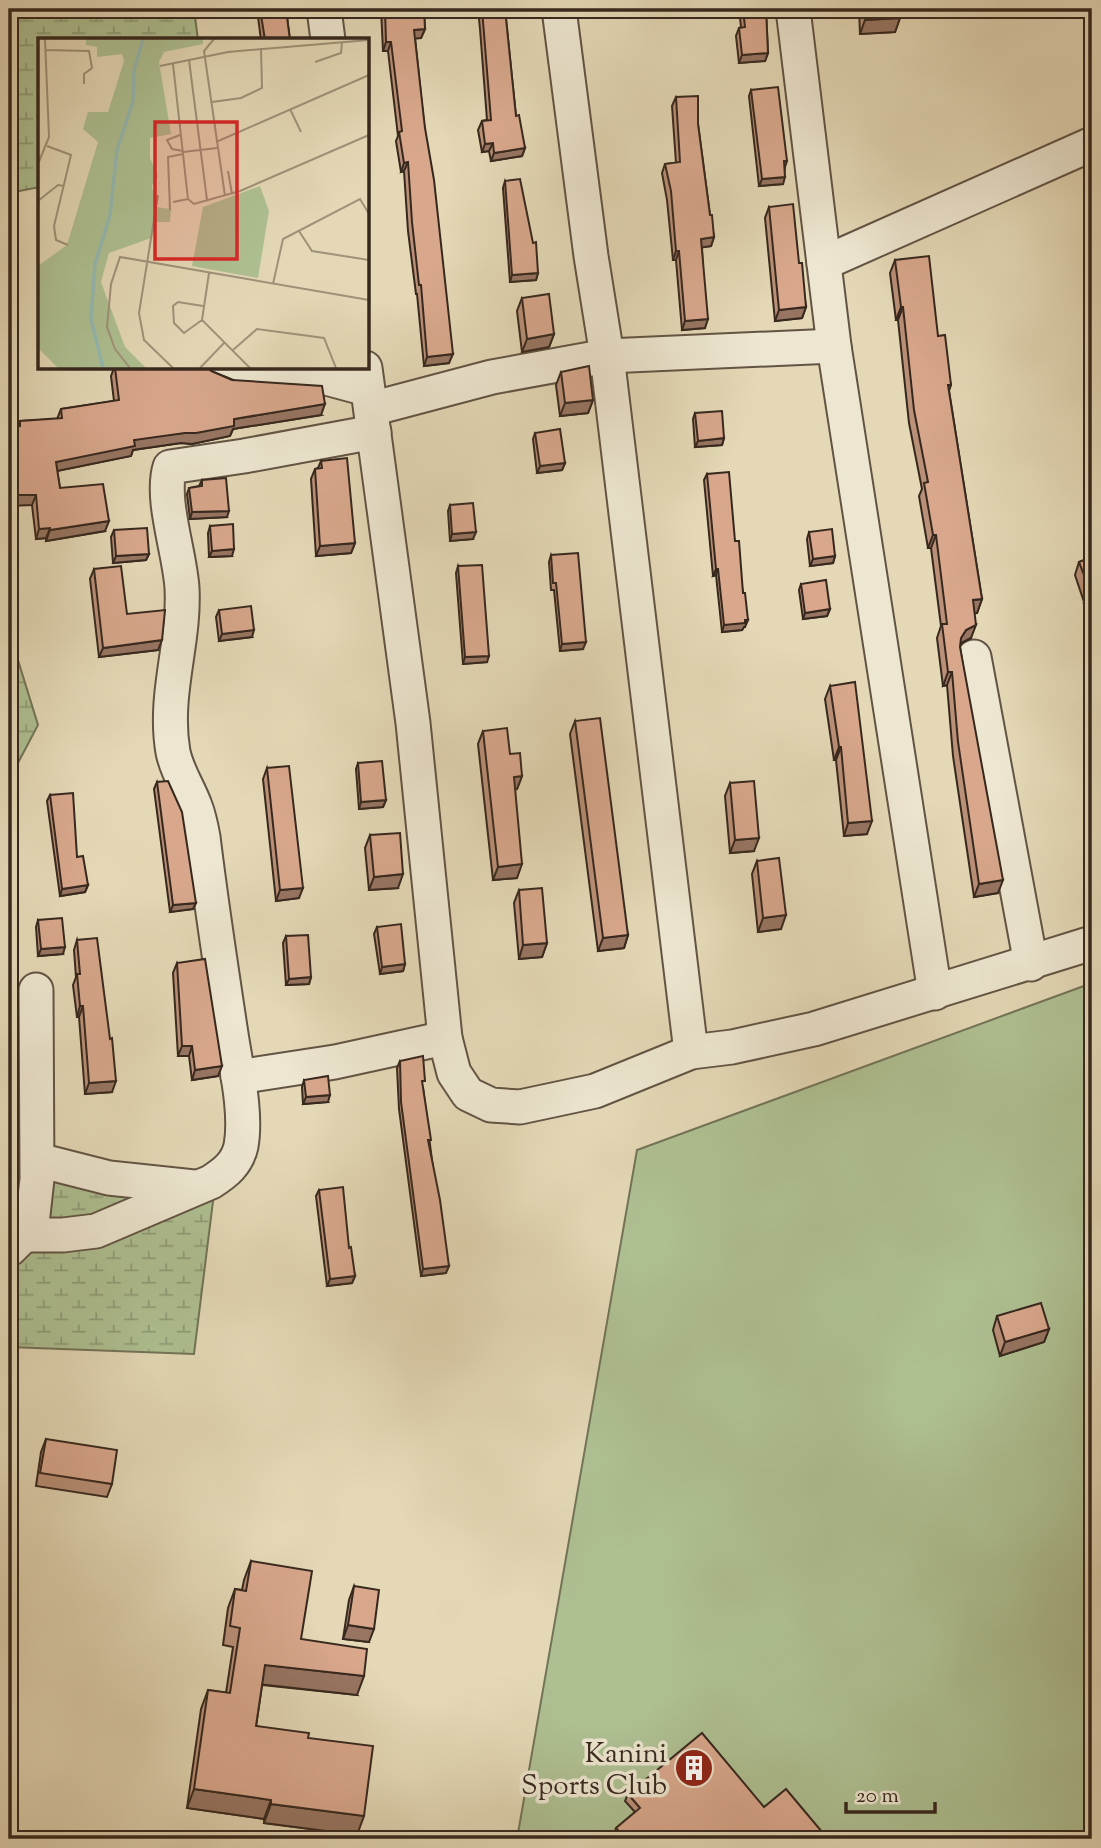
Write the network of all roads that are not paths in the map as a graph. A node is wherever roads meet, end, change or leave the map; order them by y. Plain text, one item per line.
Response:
1 (324, 9) edge
2 (559, 9) edge
3 (793, 9) edge
4 (328, 38) edge
5 (1092, 144) edge
6 (824, 263) junction
7 (834, 346) junction
8 (607, 356) junction
9 (224, 369) edge
10 (369, 399) edge
11 (974, 657) dead end
12 (1092, 943) edge
13 (1031, 964) junction
14 (36, 990) dead end
15 (935, 993) junction
16 (445, 1038) junction
17 (691, 1052) junction
18 (238, 1077) junction
19 (38, 1160) junction
20 (199, 1187) junction
21 (17, 1243) edge

1 - 4 street
2 - 8 street
3 - 6 street
5 - 6 street
6 - 7 street
7 - 8 street
7 - 15 street
8 - 10 street
8 - 17 street
9 - 10 street
10 - 16 street
10 - 18 street
11 - 13 street
12 - 13 street
13 - 15 street
14 - 19 street
15 - 17 street
16 - 17 street
16 - 18 street
18 - 20 street
19 - 20 street
19 - 21 street
20 - 21 street

